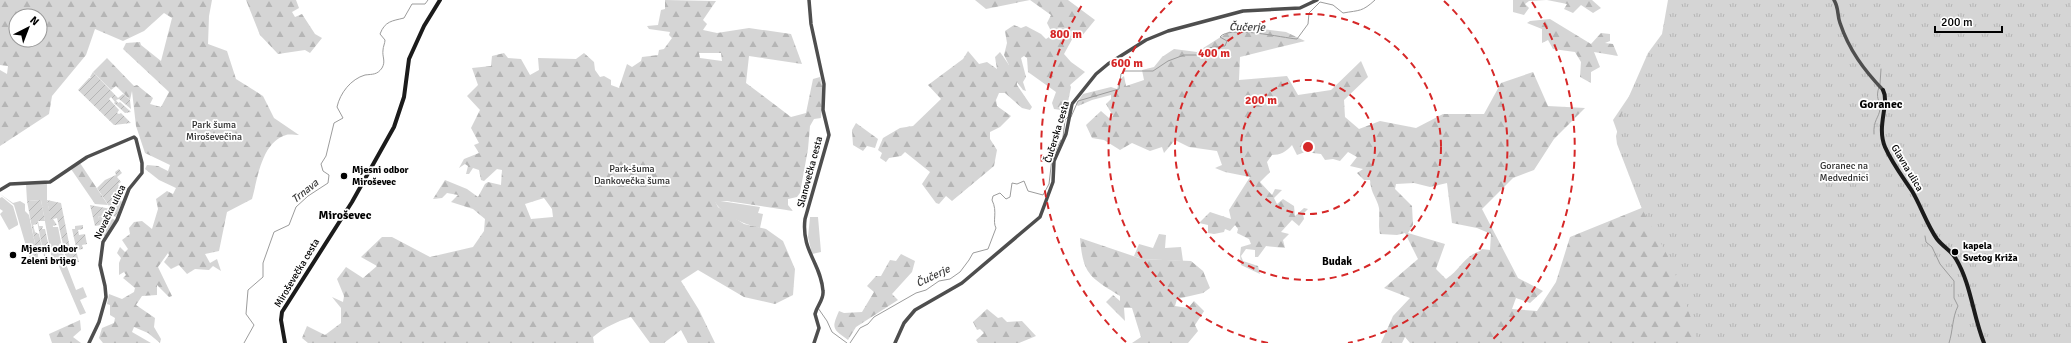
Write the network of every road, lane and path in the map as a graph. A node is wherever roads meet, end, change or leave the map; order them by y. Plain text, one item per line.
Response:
1 (440, 0) edge
2 (809, 0) edge
3 (1317, 0) edge
4 (1834, 0) edge
5 (1881, 88) joint
6 (0, 190) edge
7 (90, 343) edge
8 (285, 343) edge
9 (814, 343) edge
10 (894, 343) edge
11 (1984, 343) edge

1 - 8 main road, Miroševečka cesta
2 - 9 street, Slanovečka cesta
3 - 10 street, Čučerska cesta
4 - 5 street, Glavna ulica
5 - 11 main road, Glavna ulica
6 - 7 street, Novačka ulica

